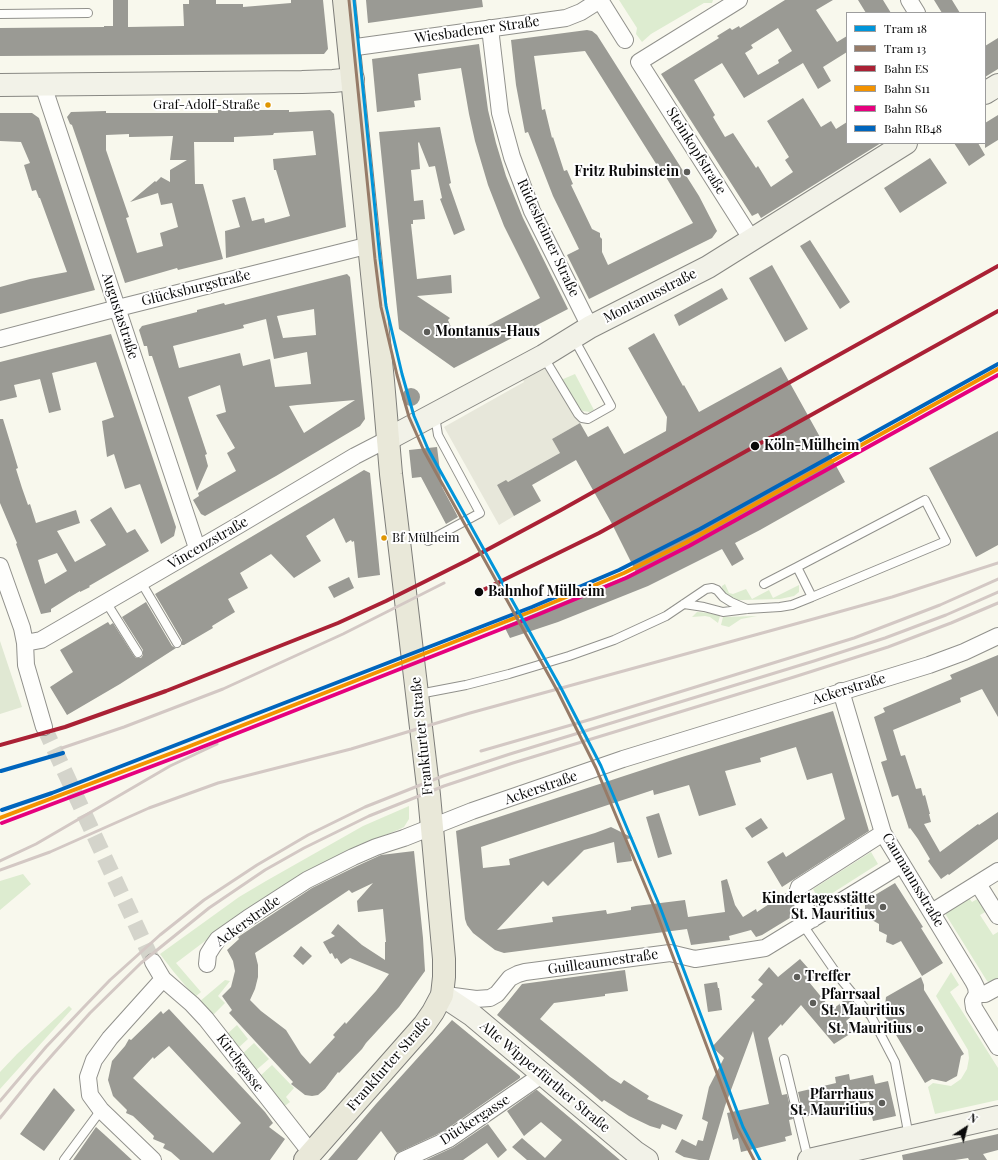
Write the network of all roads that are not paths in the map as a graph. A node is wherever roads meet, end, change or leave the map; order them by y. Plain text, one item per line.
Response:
1 (344, 0) edge
2 (600, 0) edge
3 (739, 0) edge
4 (909, 0) edge
5 (723, 4) edge
6 (916, 12) edge
7 (88, 13) dead end
8 (0, 14) edge
9 (490, 28) junction
10 (625, 40) dead end
11 (349, 48) junction
12 (352, 79) junction
13 (0, 85) edge
14 (43, 85) junction
15 (998, 85) edge
16 (986, 92) edge
17 (904, 144) edge
18 (752, 240) junction
19 (370, 245) junction
20 (118, 308) junction
21 (582, 332) junction
22 (0, 339) edge
23 (543, 356) junction
24 (435, 414) junction
25 (388, 438) junction
26 (428, 540) dead end
27 (197, 548) junction
28 (0, 566) edge
29 (797, 567) junction
30 (141, 582) junction
31 (764, 584) dead end
32 (812, 597) junction
33 (106, 602) junction
34 (684, 604) junction
35 (747, 609) junction
36 (998, 636) edge
37 (25, 643) junction
38 (177, 643) dead end
39 (138, 653) dead end
40 (841, 691) junction
41 (418, 694) junction
42 (44, 726) tunnel mouth
43 (432, 827) junction
44 (883, 833) junction
45 (902, 864) junction
46 (998, 871) edge
47 (978, 884) junction
48 (932, 912) junction
49 (998, 916) edge
50 (808, 922) junction
51 (152, 962) tunnel mouth
52 (207, 964) dead end
53 (163, 979) junction
54 (998, 987) edge
55 (977, 994) junction
56 (442, 995) junction
57 (998, 1047) edge
58 (784, 1059) dead end
59 (543, 1074) junction
60 (101, 1110) junction
61 (998, 1117) edge
62 (909, 1138) junction
63 (308, 1157) edge
64 (64, 1160) edge
65 (153, 1160) edge
66 (403, 1160) edge
67 (647, 1160) edge
68 (809, 1160) edge

1 - 11 main road, Frankfurter Straße
2 - 9 street, Wiesbadener Straße
2 - 10 street
3 - 5 street
4 - 6 street
5 - 18 street, Steinkopfstraße
7 - 8 lane
9 - 11 street, Wiesbadener Straße
9 - 21 street, Rüdesheimer Straße
11 - 12 main road, Frankfurter Straße
12 - 14 street
12 - 19 main road, Frankfurter Straße
13 - 14 street
14 - 20 street, Augustastraße
15 - 16 street
17 - 18 street, Montanusstraße
18 - 21 street, Montanusstraße
19 - 20 street, Glücksburgstraße
19 - 25 main road, Frankfurter Straße
20 - 22 street, Glücksburgstraße
20 - 27 street, Augustastraße
21 - 23 street, Montanusstraße
21 - 23 lane
23 - 24 street, Montanusstraße
24 - 25 street, Montanusstraße
24 - 26 lane
25 - 27 street, Vincenzstraße
25 - 41 main road, Frankfurter Straße
27 - 30 street, Vincenzstraße
28 - 37 street
29 - 31 lane
29 - 32 lane
29 - 32 lane
30 - 33 street, Vincenzstraße
30 - 38 lane
32 - 35 lane
33 - 37 street, Vincenzstraße
33 - 39 lane
34 - 35 lane
34 - 35 lane
34 - 41 lane
36 - 40 street, Ackerstraße
37 - 42 street
40 - 43 street, Ackerstraße
40 - 44 street, Caumannsstraße
41 - 43 main road, Frankfurter Straße
43 - 52 street, Ackerstraße
43 - 56 main road, Frankfurter Straße
44 - 45 street, Caumannsstraße
44 - 50 street
45 - 48 street, Caumannsstraße
45 - 50 street, Guilleaumestraße
46 - 47 street
47 - 48 street
47 - 49 street
48 - 55 street, Caumannsstraße
50 - 56 street, Guilleaumestraße
50 - 62 lane
51 - 53 street, Kirchgasse
53 - 60 street
53 - 63 street, Kirchgasse
54 - 55 street
55 - 57 street, Caumannsstraße
56 - 59 street, Alte Wipperfürther Straße
56 - 63 main road, Frankfurter Straße
58 - 68 lane
59 - 66 street, Dückergasse
59 - 67 street, Alte Wipperfürther Straße
60 - 64 lane
60 - 65 street
61 - 62 street
62 - 68 street

